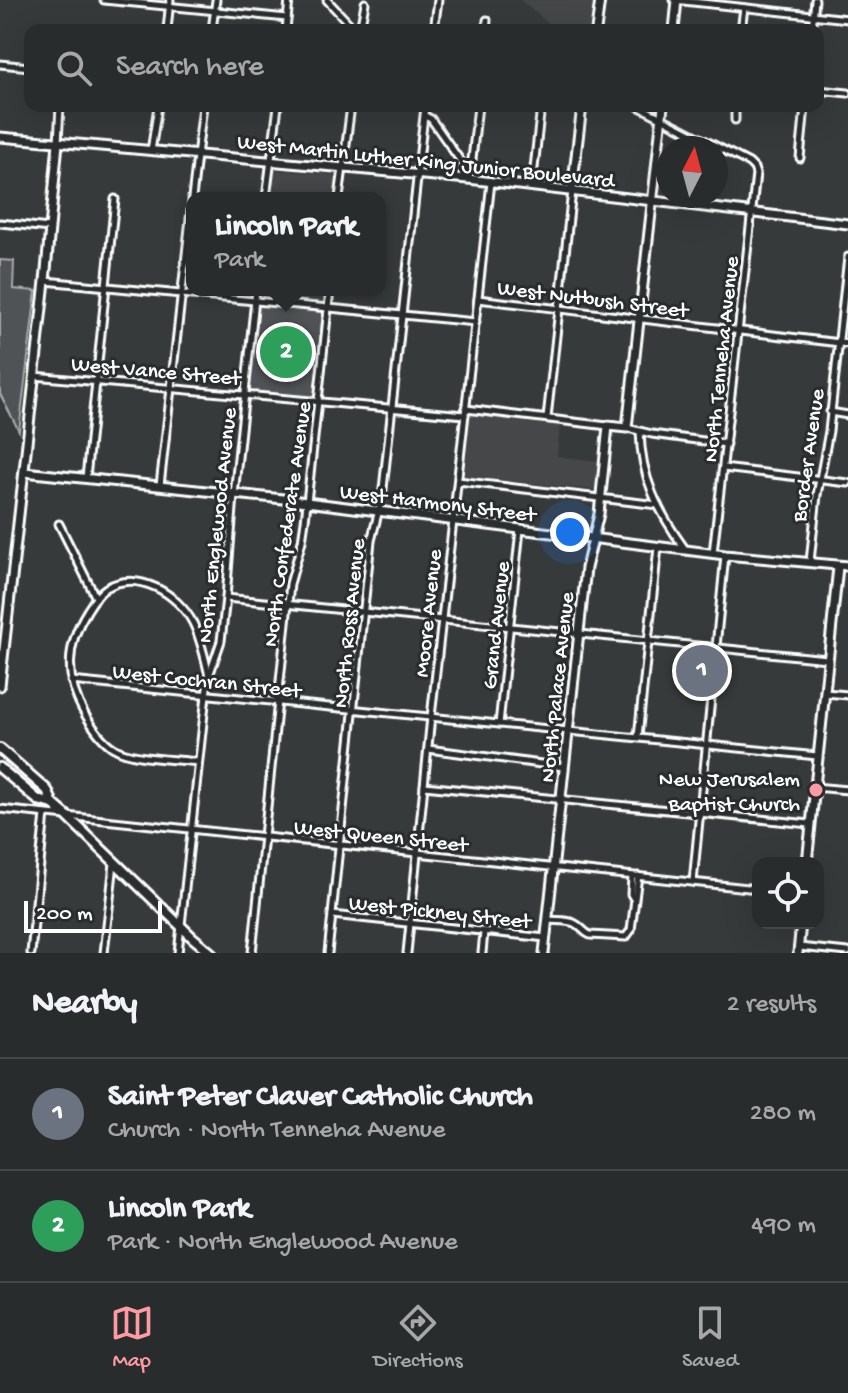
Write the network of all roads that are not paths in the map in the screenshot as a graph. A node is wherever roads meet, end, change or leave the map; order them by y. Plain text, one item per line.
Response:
1 (104, 0) edge
2 (216, 0) edge
3 (289, 0) edge
4 (327, 0) edge
5 (438, 0) edge
6 (600, 0) edge
7 (676, 0) edge
8 (815, 0) edge
9 (169, 3) edge
10 (365, 3) dead end
11 (744, 8) junction
12 (215, 11) junction
13 (814, 15) junction
14 (287, 18) junction
15 (848, 19) edge
16 (487, 20) dead end
17 (167, 24) edge
18 (213, 24) edge
19 (286, 24) edge
20 (352, 24) edge
21 (360, 24) edge
22 (435, 24) edge
23 (487, 24) edge
24 (597, 24) edge
25 (674, 24) edge
26 (742, 24) edge
27 (813, 24) edge
28 (0, 64) edge
29 (24, 66) edge
30 (824, 91) edge
31 (848, 93) edge
32 (60, 112) edge
33 (157, 112) edge
34 (202, 112) edge
35 (277, 112) edge
36 (350, 112) edge
37 (424, 112) edge
38 (477, 112) edge
39 (540, 112) edge
40 (581, 112) edge
41 (649, 112) edge
42 (662, 112) edge
43 (735, 112) edge
44 (804, 112) edge
45 (424, 116) junction
46 (661, 119) junction
47 (735, 120) dead end
48 (0, 137) edge
49 (58, 143) junction
50 (151, 151) junction
51 (197, 155) junction
52 (800, 158) dead end
53 (270, 162) junction
54 (342, 168) junction
55 (417, 174) junction
56 (469, 176) junction
57 (491, 181) junction
58 (532, 186) junction
59 (572, 190) junction
60 (193, 192) edge
61 (267, 192) edge
62 (340, 192) edge
63 (115, 199) dead end
64 (651, 200) junction
65 (751, 211) junction
66 (0, 223) edge
67 (848, 224) edge
68 (50, 228) junction
69 (186, 251) edge
70 (848, 257) edge
71 (45, 281) junction
72 (105, 287) junction
73 (181, 294) junction
74 (186, 294) edge
75 (202, 296) edge
76 (255, 296) edge
77 (330, 296) edge
78 (478, 299) junction
79 (254, 301) junction
80 (329, 307) junction
81 (559, 310) junction
82 (402, 314) junction
83 (638, 319) junction
84 (476, 322) junction
85 (739, 332) junction
86 (839, 343) junction
87 (848, 344) edge
88 (34, 376) junction
89 (96, 382) junction
90 (172, 389) junction
91 (244, 395) junction
92 (318, 402) junction
93 (391, 409) junction
94 (465, 412) junction
95 (830, 412) junction
96 (848, 415) edge
97 (547, 418) junction
98 (608, 426) junction
99 (627, 428) junction
100 (640, 431) junction
101 (726, 444) junction
102 (723, 468) junction
103 (24, 472) junction
104 (86, 479) junction
105 (820, 480) junction
106 (458, 481) junction
107 (848, 483) edge
108 (160, 487) junction
109 (234, 495) junction
110 (601, 498) junction
111 (306, 504) junction
112 (658, 505) junction
113 (378, 512) junction
114 (453, 521) junction
115 (59, 524) dead end
116 (520, 530) junction
117 (593, 538) junction
118 (658, 547) junction
119 (686, 550) junction
120 (713, 553) junction
121 (725, 555) junction
122 (810, 563) junction
123 (848, 566) edge
124 (838, 567) junction
125 (96, 598) junction
126 (226, 598) junction
127 (288, 603) junction
128 (364, 611) junction
129 (442, 620) junction
130 (510, 627) junction
131 (578, 634) junction
132 (647, 641) junction
133 (717, 648) junction
134 (827, 659) junction
135 (209, 676) junction
136 (71, 681) junction
137 (0, 686) edge
138 (823, 693) junction
139 (206, 695) junction
140 (848, 695) edge
141 (278, 702) junction
142 (354, 709) junction
143 (431, 717) junction
144 (499, 724) junction
145 (569, 730) junction
146 (638, 737) junction
147 (706, 744) junction
148 (0, 749) edge
149 (428, 749) junction
150 (817, 756) junction
151 (198, 762) junction
152 (564, 767) junction
153 (0, 768) edge
154 (424, 786) junction
155 (814, 787) junction
156 (848, 790) edge
157 (560, 800) junction
158 (53, 804) junction
159 (0, 809) edge
160 (45, 814) junction
161 (699, 814) junction
162 (67, 816) junction
163 (810, 824) junction
164 (191, 829) junction
165 (264, 837) junction
166 (340, 845) junction
167 (417, 854) junction
168 (807, 857) edge
169 (114, 861) junction
170 (552, 868) junction
171 (635, 876) junction
172 (693, 882) junction
173 (752, 888) edge
174 (331, 915) junction
175 (548, 920) junction
176 (410, 923) junction
177 (181, 926) junction
178 (800, 929) edge
179 (484, 932) junction
180 (546, 938) junction
181 (199, 943) junction
182 (798, 950) edge
183 (848, 952) edge
184 (31, 953) edge
185 (104, 953) edge
186 (178, 953) edge
187 (203, 953) edge
188 (211, 953) edge
189 (252, 953) edge
190 (328, 953) edge
191 (407, 953) edge
192 (482, 953) edge
193 (544, 953) edge

1 - 9 street
2 - 12 street
3 - 14 street
4 - 20 street
5 - 22 street
6 - 24 street
7 - 11 street
7 - 25 street
8 - 13 street
9 - 12 street
9 - 17 street
10 - 21 street
11 - 13 street
11 - 26 street
12 - 14 street
12 - 18 street
13 - 15 street
13 - 27 street
14 - 19 street
16 - 23 street
28 - 29 street
30 - 31 street
32 - 49 street
33 - 50 street
34 - 51 street
35 - 53 street
36 - 54 street
37 - 45 street, North Ross Avenue
38 - 56 street
39 - 58 street
40 - 59 street
41 - 46 street
42 - 46 street
43 - 47 street
44 - 52 street
45 - 55 street, North Ross Avenue
45 - 56 street
46 - 64 street
46 - 65 street, North Tenneha Avenue
48 - 49 street, West Martin Luther King Junior Boulevard
49 - 50 street, West Martin Luther King Junior Boulevard
49 - 68 street
50 - 51 street, West Martin Luther King Junior Boulevard
51 - 53 street, West Martin Luther King Junior Boulevard
51 - 60 street
53 - 54 street, West Martin Luther King Junior Boulevard
53 - 61 street
54 - 55 street, West Martin Luther King Junior Boulevard
54 - 62 street
55 - 56 street, West Martin Luther King Junior Boulevard
55 - 82 street, North Ross Avenue
56 - 57 street, West Martin Luther King Junior Boulevard
57 - 58 street, West Martin Luther King Junior Boulevard
57 - 78 street, Moore Avenue
58 - 59 street, West Martin Luther King Junior Boulevard
59 - 64 street, West Martin Luther King Junior Boulevard
59 - 81 street
63 - 72 street
64 - 65 street, West Martin Luther King Junior Boulevard
64 - 83 street
65 - 67 street, West Martin Luther King Junior Boulevard
65 - 85 street, North Tenneha Avenue
66 - 68 street
68 - 71 street
69 - 73 street
70 - 86 street, Border Avenue
71 - 72 street, West Nutbush Street
71 - 88 street
72 - 73 street, West Nutbush Street
72 - 89 street
73 - 74 street, West Nutbush Street
73 - 90 street
75 - 79 street, West Nutbush Street
76 - 79 street, North Englewood Avenue
77 - 80 street, North Confederate Avenue
78 - 81 street, West Nutbush Street
78 - 84 street, Moore Avenue
79 - 80 street, West Nutbush Street
79 - 91 street, North Englewood Avenue
80 - 82 street, West Nutbush Street
80 - 92 street, North Confederate Avenue
81 - 83 street, West Nutbush Street
81 - 97 street
82 - 84 street, West Nutbush Street
82 - 93 street, North Ross Avenue
83 - 85 street, West Nutbush Street
83 - 99 street
84 - 94 street, Moore Avenue
85 - 86 street, West Nutbush Street
85 - 101 street, North Tenneha Avenue
86 - 87 street, West Nutbush Street
86 - 95 street, Border Avenue
88 - 89 street, West Vance Street
88 - 103 street
89 - 90 street, West Vance Street
89 - 104 street
90 - 91 street, West Vance Street
90 - 108 street
91 - 92 street, West Vance Street
91 - 109 street, North Englewood Avenue
92 - 93 street, West Vance Street
92 - 111 street, North Confederate Avenue
93 - 94 street, West Vance Street
93 - 113 street, North Ross Avenue
94 - 97 street, West Vance Street
94 - 106 street, Moore Avenue
95 - 96 street
95 - 105 street, Border Avenue
97 - 98 street, West Vance Street
98 - 99 street, West Vance Street
98 - 110 street, North Palace Avenue
99 - 100 street, West Vance Street
100 - 101 street, West Vance Street
100 - 112 street
101 - 102 street, North Tenneha Avenue
102 - 105 street
102 - 120 street, North Tenneha Avenue
103 - 104 street, West Harmony Street
103 - 137 street
104 - 108 street, West Harmony Street
105 - 107 street
105 - 122 street, Border Avenue
106 - 110 street
106 - 114 street, Moore Avenue
108 - 109 street, West Harmony Street
109 - 111 street, West Harmony Street
109 - 126 street, North Englewood Avenue
110 - 112 street
110 - 117 street, North Palace Avenue
111 - 113 street, West Harmony Street
111 - 127 street, North Confederate Avenue
112 - 119 street
113 - 114 street, West Harmony Street
113 - 128 street, North Ross Avenue
114 - 116 street, West Harmony Street
114 - 129 street, Moore Avenue
115 - 125 street
116 - 117 street, West Harmony Street
116 - 130 street, Grand Avenue
117 - 118 street, West Harmony Street
117 - 131 street, North Palace Avenue
118 - 119 street, West Harmony Street
118 - 132 street
119 - 120 street, West Harmony Street
120 - 121 street, West Harmony Street
121 - 122 street, West Harmony Street
121 - 133 street
122 - 124 street, West Harmony Street
123 - 124 street, West Harmony Street
124 - 134 street
125 - 135 street
125 - 136 street
126 - 127 street
126 - 135 street, North Englewood Avenue
127 - 128 street
127 - 141 street, North Confederate Avenue
128 - 129 street
128 - 142 street, North Ross Avenue
129 - 130 street
129 - 143 street, Moore Avenue
130 - 131 street
130 - 144 street, Grand Avenue
131 - 132 street
131 - 145 street, North Palace Avenue
132 - 133 street
132 - 146 street
133 - 134 street
133 - 147 street
134 - 138 street
135 - 139 street, North Englewood Avenue
136 - 139 street, West Cochran Street
136 - 151 street
138 - 140 street
138 - 150 street
139 - 141 street, West Cochran Street
139 - 151 street, North Englewood Avenue
141 - 142 street, West Cochran Street
141 - 165 street, North Confederate Avenue
142 - 143 street, West Cochran Street
142 - 166 street, North Ross Avenue
143 - 144 street, West Cochran Street
143 - 149 street, Moore Avenue
144 - 145 street, West Cochran Street
145 - 146 street, West Cochran Street
145 - 152 street, North Palace Avenue
146 - 147 street, West Cochran Street
147 - 150 street, West Cochran Street
147 - 161 street
148 - 158 main road
149 - 152 street
149 - 154 street, Moore Avenue
150 - 155 street
151 - 164 street, North Englewood Avenue
152 - 157 street, North Palace Avenue
153 - 158 main road
154 - 157 street
154 - 167 street, Moore Avenue
155 - 156 street
155 - 163 street
157 - 161 street
157 - 170 street, North Palace Avenue
158 - 162 main road
159 - 160 street, West Queen Street
160 - 162 street, West Queen Street
160 - 184 street
161 - 163 street
161 - 172 street
162 - 164 street, West Queen Street
162 - 169 main road
163 - 168 street
164 - 165 street, West Queen Street
164 - 177 street, North Englewood Avenue
165 - 166 street, West Queen Street
165 - 189 street, North Confederate Avenue
166 - 167 street, West Queen Street
166 - 174 street, North Ross Avenue
167 - 170 street, West Queen Street
167 - 176 street, Moore Avenue
169 - 177 main road
169 - 185 street
170 - 171 street, West Queen Street
170 - 175 street, North Palace Avenue
171 - 172 street, West Queen Street
171 - 175 street
172 - 173 street, West Queen Street
174 - 176 street, West Pickney Street
174 - 190 street, North Ross Avenue
175 - 180 street, North Palace Avenue
176 - 179 street, West Pickney Street
176 - 191 street, Moore Avenue
177 - 181 main road
177 - 186 street, North Englewood Avenue
178 - 182 street
179 - 180 street, West Pickney Street
179 - 192 street
180 - 193 street, North Palace Avenue
181 - 187 main road
181 - 188 main road
182 - 183 street

